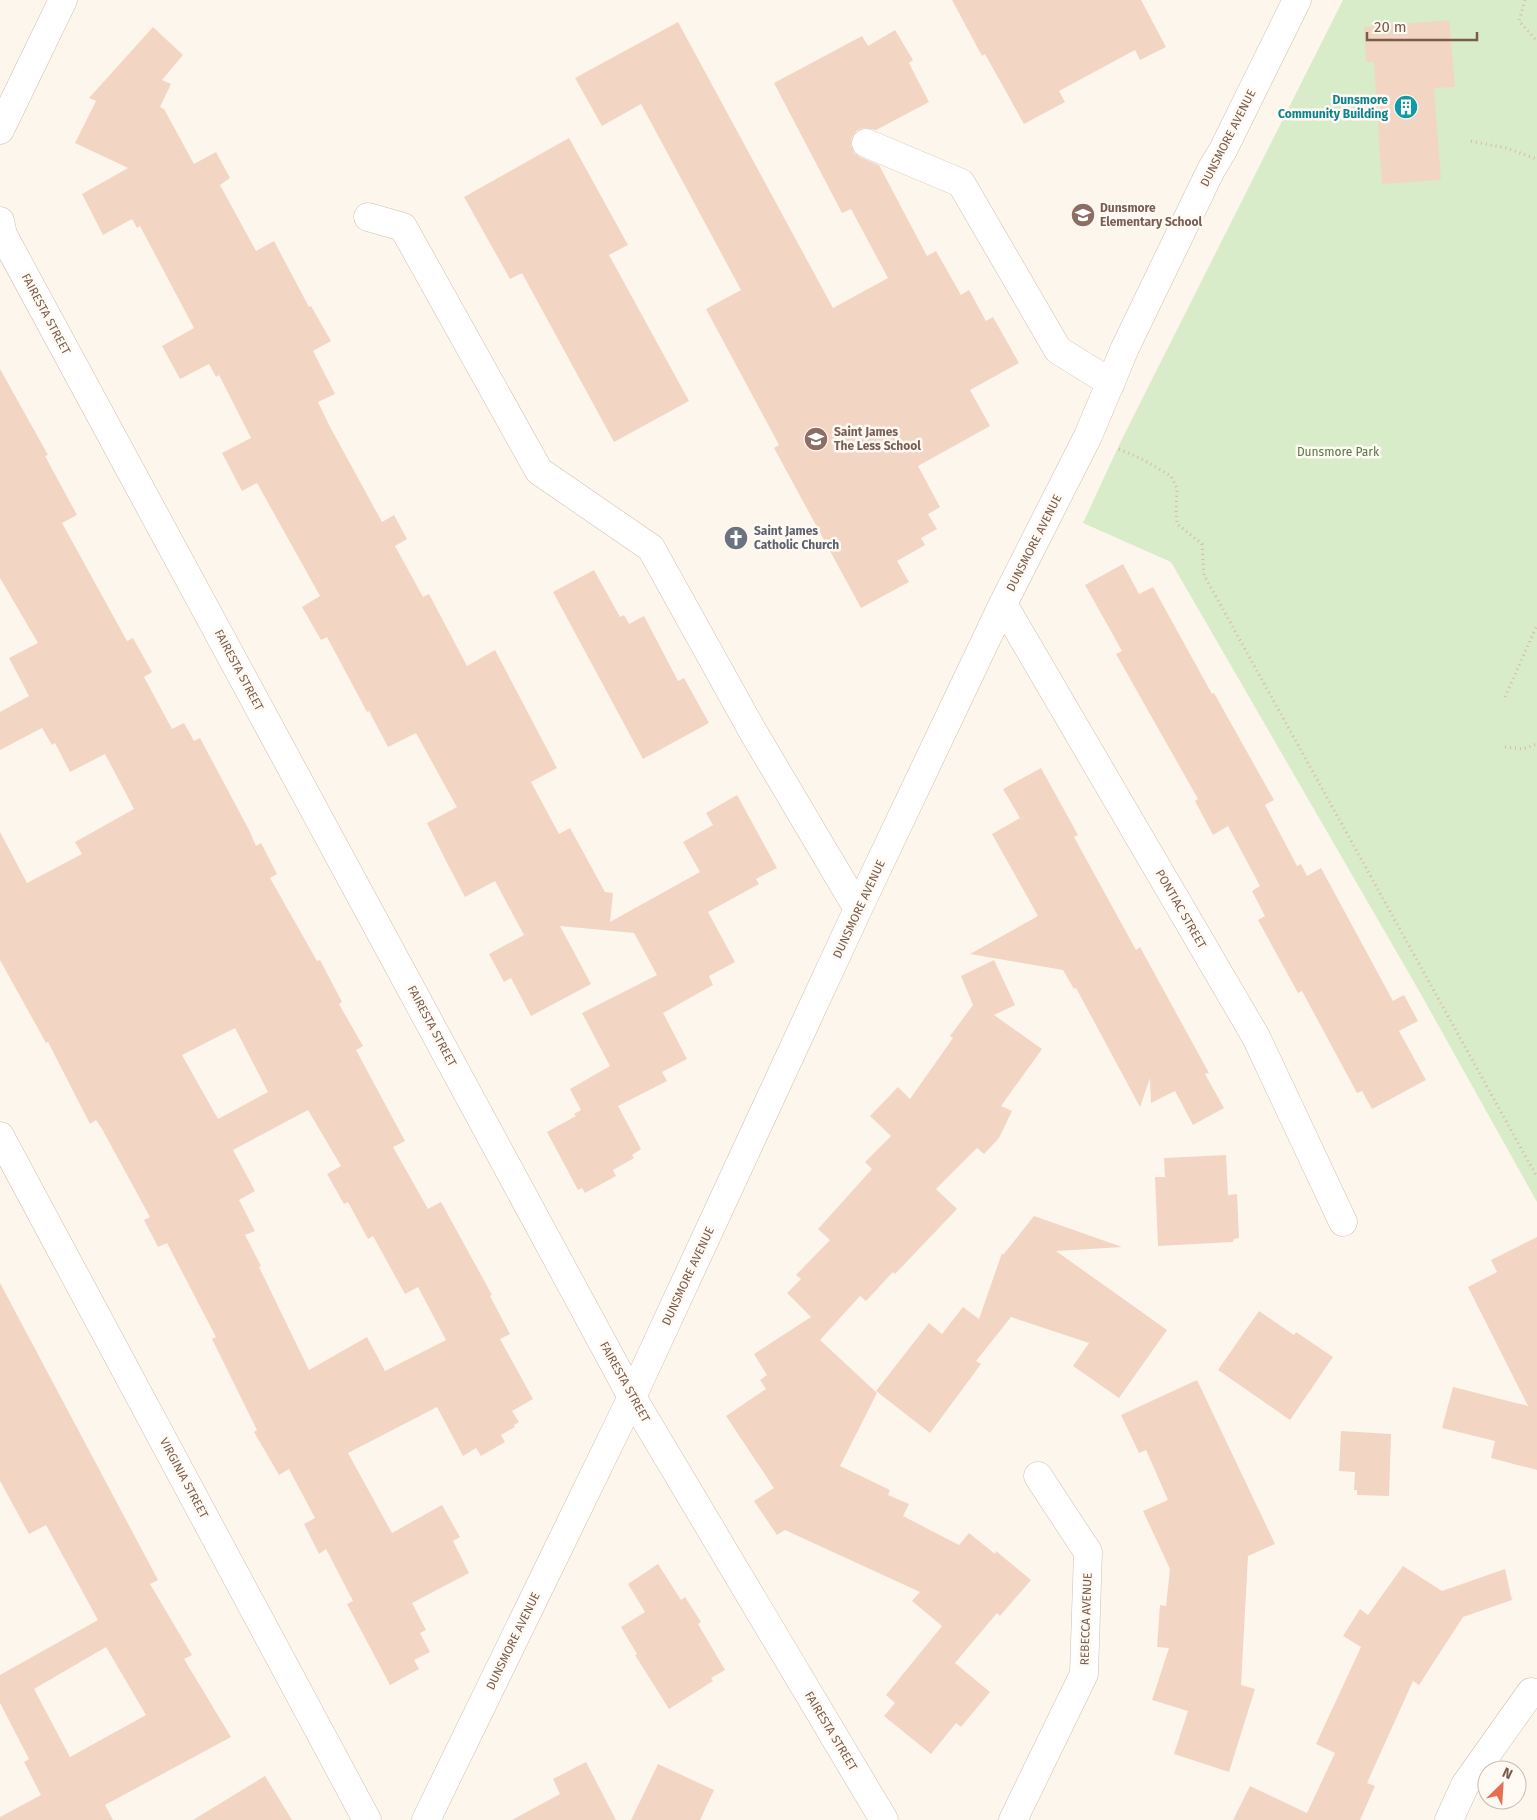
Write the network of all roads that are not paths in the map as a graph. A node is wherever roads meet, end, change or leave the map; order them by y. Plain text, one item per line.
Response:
1 (62, 0) edge
2 (1297, 0) edge
3 (0, 130) edge
4 (866, 143) dead end
5 (368, 217) dead end
6 (0, 221) edge
7 (1111, 383) junction
8 (1003, 604) junction
9 (858, 909) junction
10 (0, 1136) edge
11 (1343, 1222) dead end
12 (632, 1397) junction
13 (1038, 1476) dead end
14 (1531, 1692) dead end
15 (367, 1820) edge
16 (426, 1820) edge
17 (884, 1820) edge
18 (1013, 1820) edge
19 (1448, 1820) edge

1 - 3 street
2 - 7 street, DUNSMORE AVENUE
4 - 7 street
5 - 9 street
6 - 12 street, FAIRESTA STREET
7 - 8 street, DUNSMORE AVENUE
8 - 9 street, DUNSMORE AVENUE
8 - 11 street, PONTIAC STREET
9 - 12 street, DUNSMORE AVENUE
10 - 15 street, VIRGINIA STREET
12 - 16 street, DUNSMORE AVENUE
12 - 17 street, FAIRESTA STREET
13 - 18 street, REBECCA AVENUE
14 - 19 street

